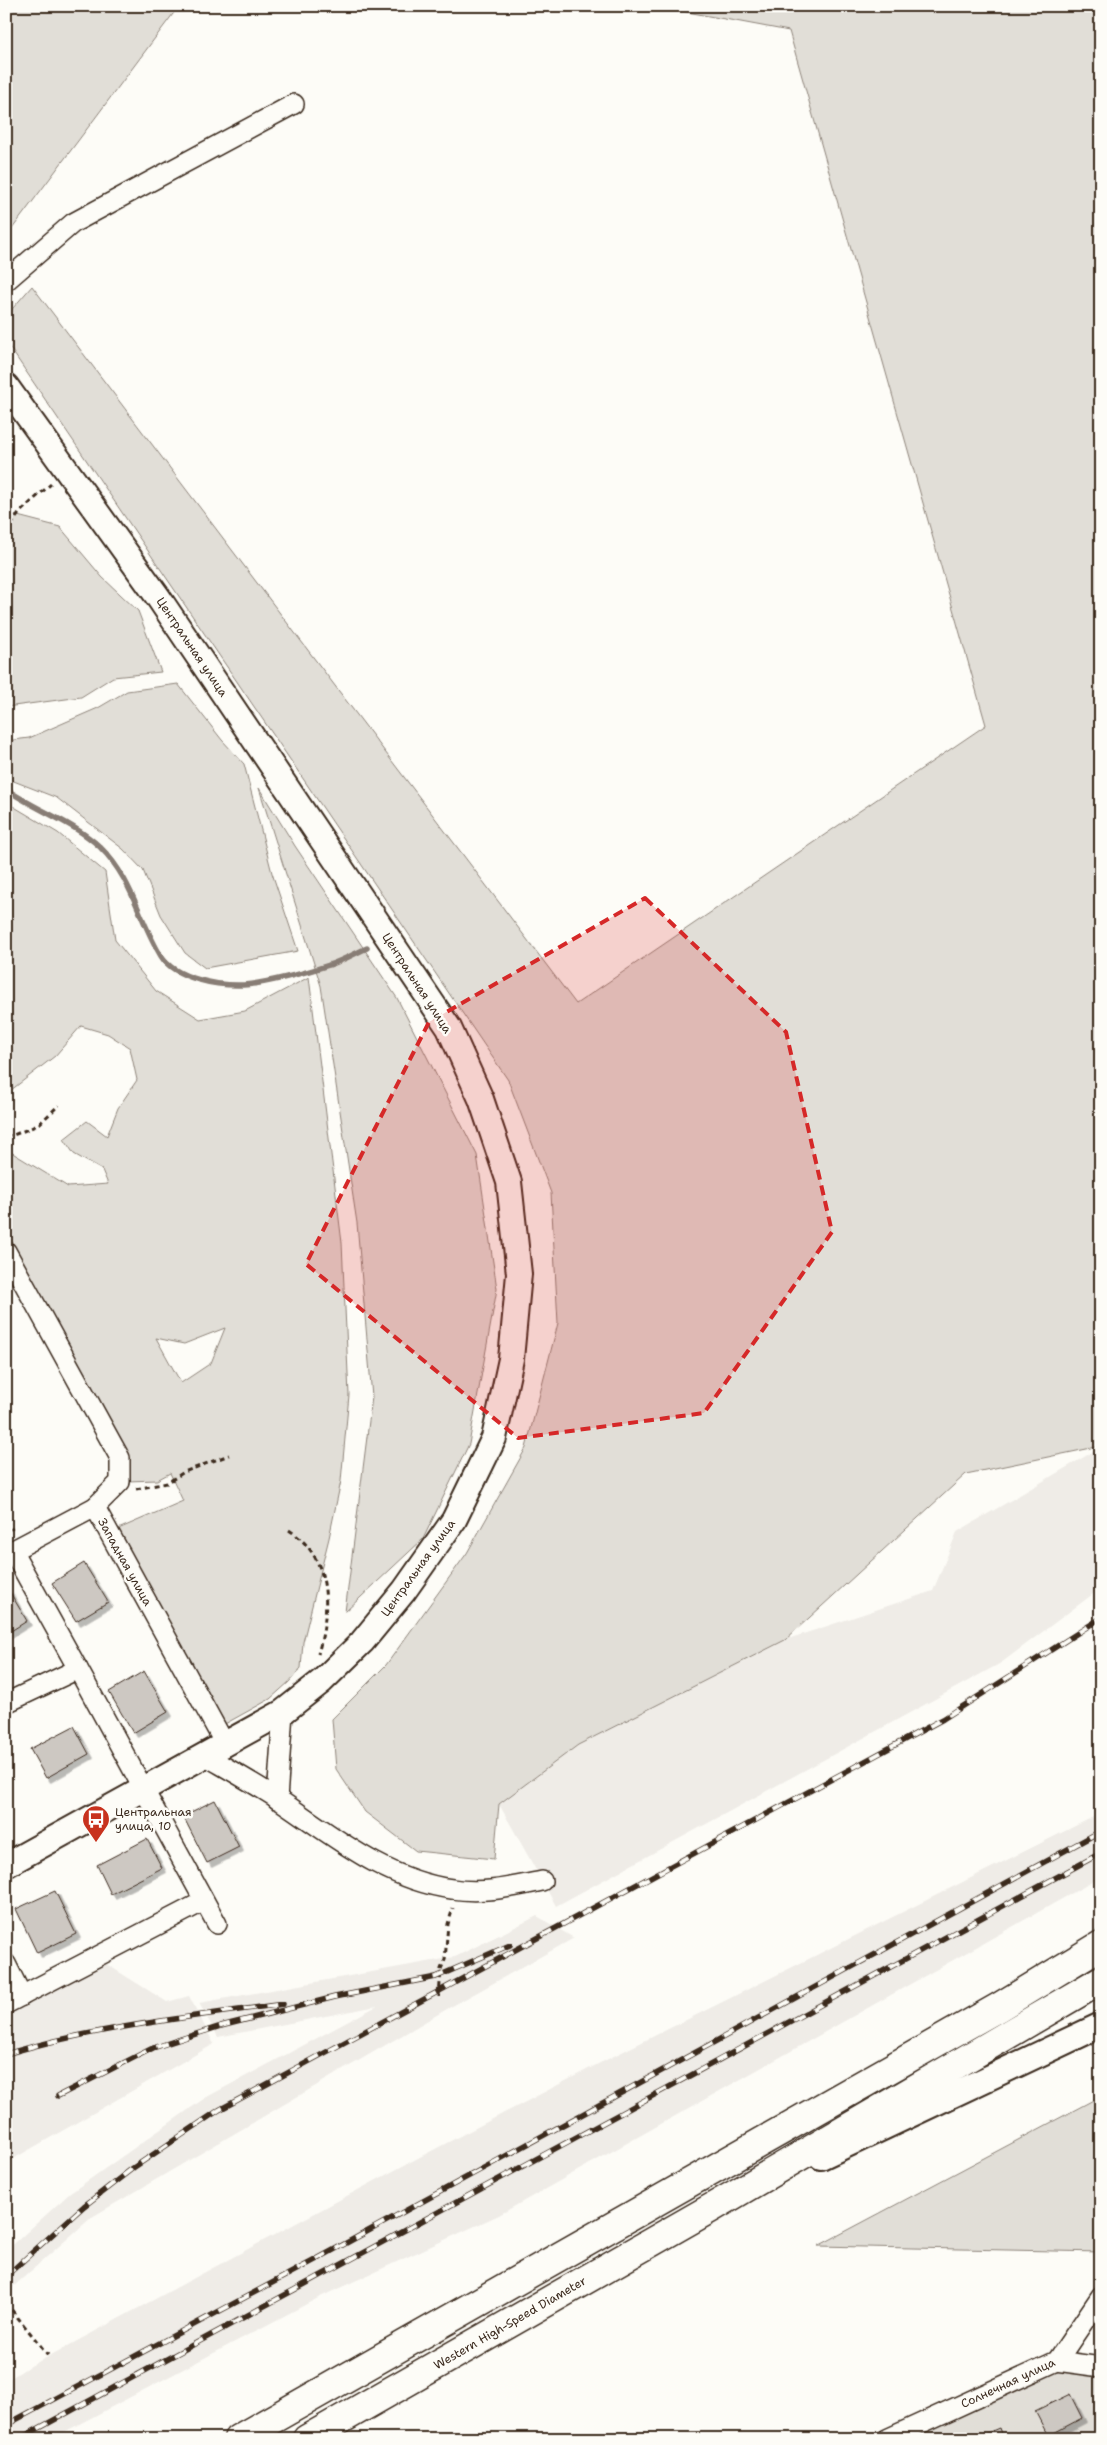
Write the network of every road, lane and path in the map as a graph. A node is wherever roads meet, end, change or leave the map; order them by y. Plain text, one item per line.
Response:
1 (294, 104) dead end
2 (6, 281) edge
3 (6, 386) edge
4 (68, 472) junction
5 (6, 533) edge
6 (59, 1106) dead end
7 (6, 1134) edge
8 (8, 1258) edge
9 (229, 1455) dead end
10 (113, 1490) junction
11 (95, 1507) junction
12 (289, 1530) dead end
13 (9, 1552) edge
14 (316, 1660) dead end
15 (78, 1669) junction
16 (6, 1703) edge
17 (283, 1712) junction
18 (216, 1751) junction
19 (144, 1790) junction
20 (277, 1799) junction
21 (6, 1865) edge
22 (542, 1881) dead end
23 (453, 1890) junction
24 (204, 1901) junction
25 (217, 1924) dead end
26 (1101, 1945) edge
27 (6, 1964) edge
28 (1101, 1980) edge
29 (440, 1997) dead end
30 (14, 2000) edge
31 (1101, 2025) edge
32 (713, 2207) junction
33 (1101, 2296) edge
34 (6, 2303) edge
35 (48, 2355) dead end
36 (1057, 2361) junction
37 (1101, 2367) edge
38 (238, 2439) edge
39 (307, 2439) edge
40 (887, 2439) edge

1 - 2 street
3 - 4 main road, Центральная улица
4 - 5 path
4 - 17 main road, Центральная улица
6 - 7 path
8 - 10 street, Западная улица
9 - 10 path
10 - 11 street, Западная улица
11 - 13 street
11 - 18 street, Западная улица
12 - 14 path
13 - 15 street
15 - 16 street
15 - 19 street
17 - 18 main road, Центральная улица
17 - 20 street
18 - 19 main road, Центральная улица
18 - 20 street
19 - 21 main road, Центральная улица
19 - 24 street
20 - 23 street
22 - 23 street
23 - 29 path
24 - 25 street
24 - 30 street
26 - 38 highway
27 - 30 street
28 - 32 highway, Western High-Speed Diameter
31 - 32 main road
32 - 39 highway, Western High-Speed Diameter
33 - 36 street, Солнечная улица
34 - 35 path
36 - 37 street
36 - 40 street, Солнечная улица

